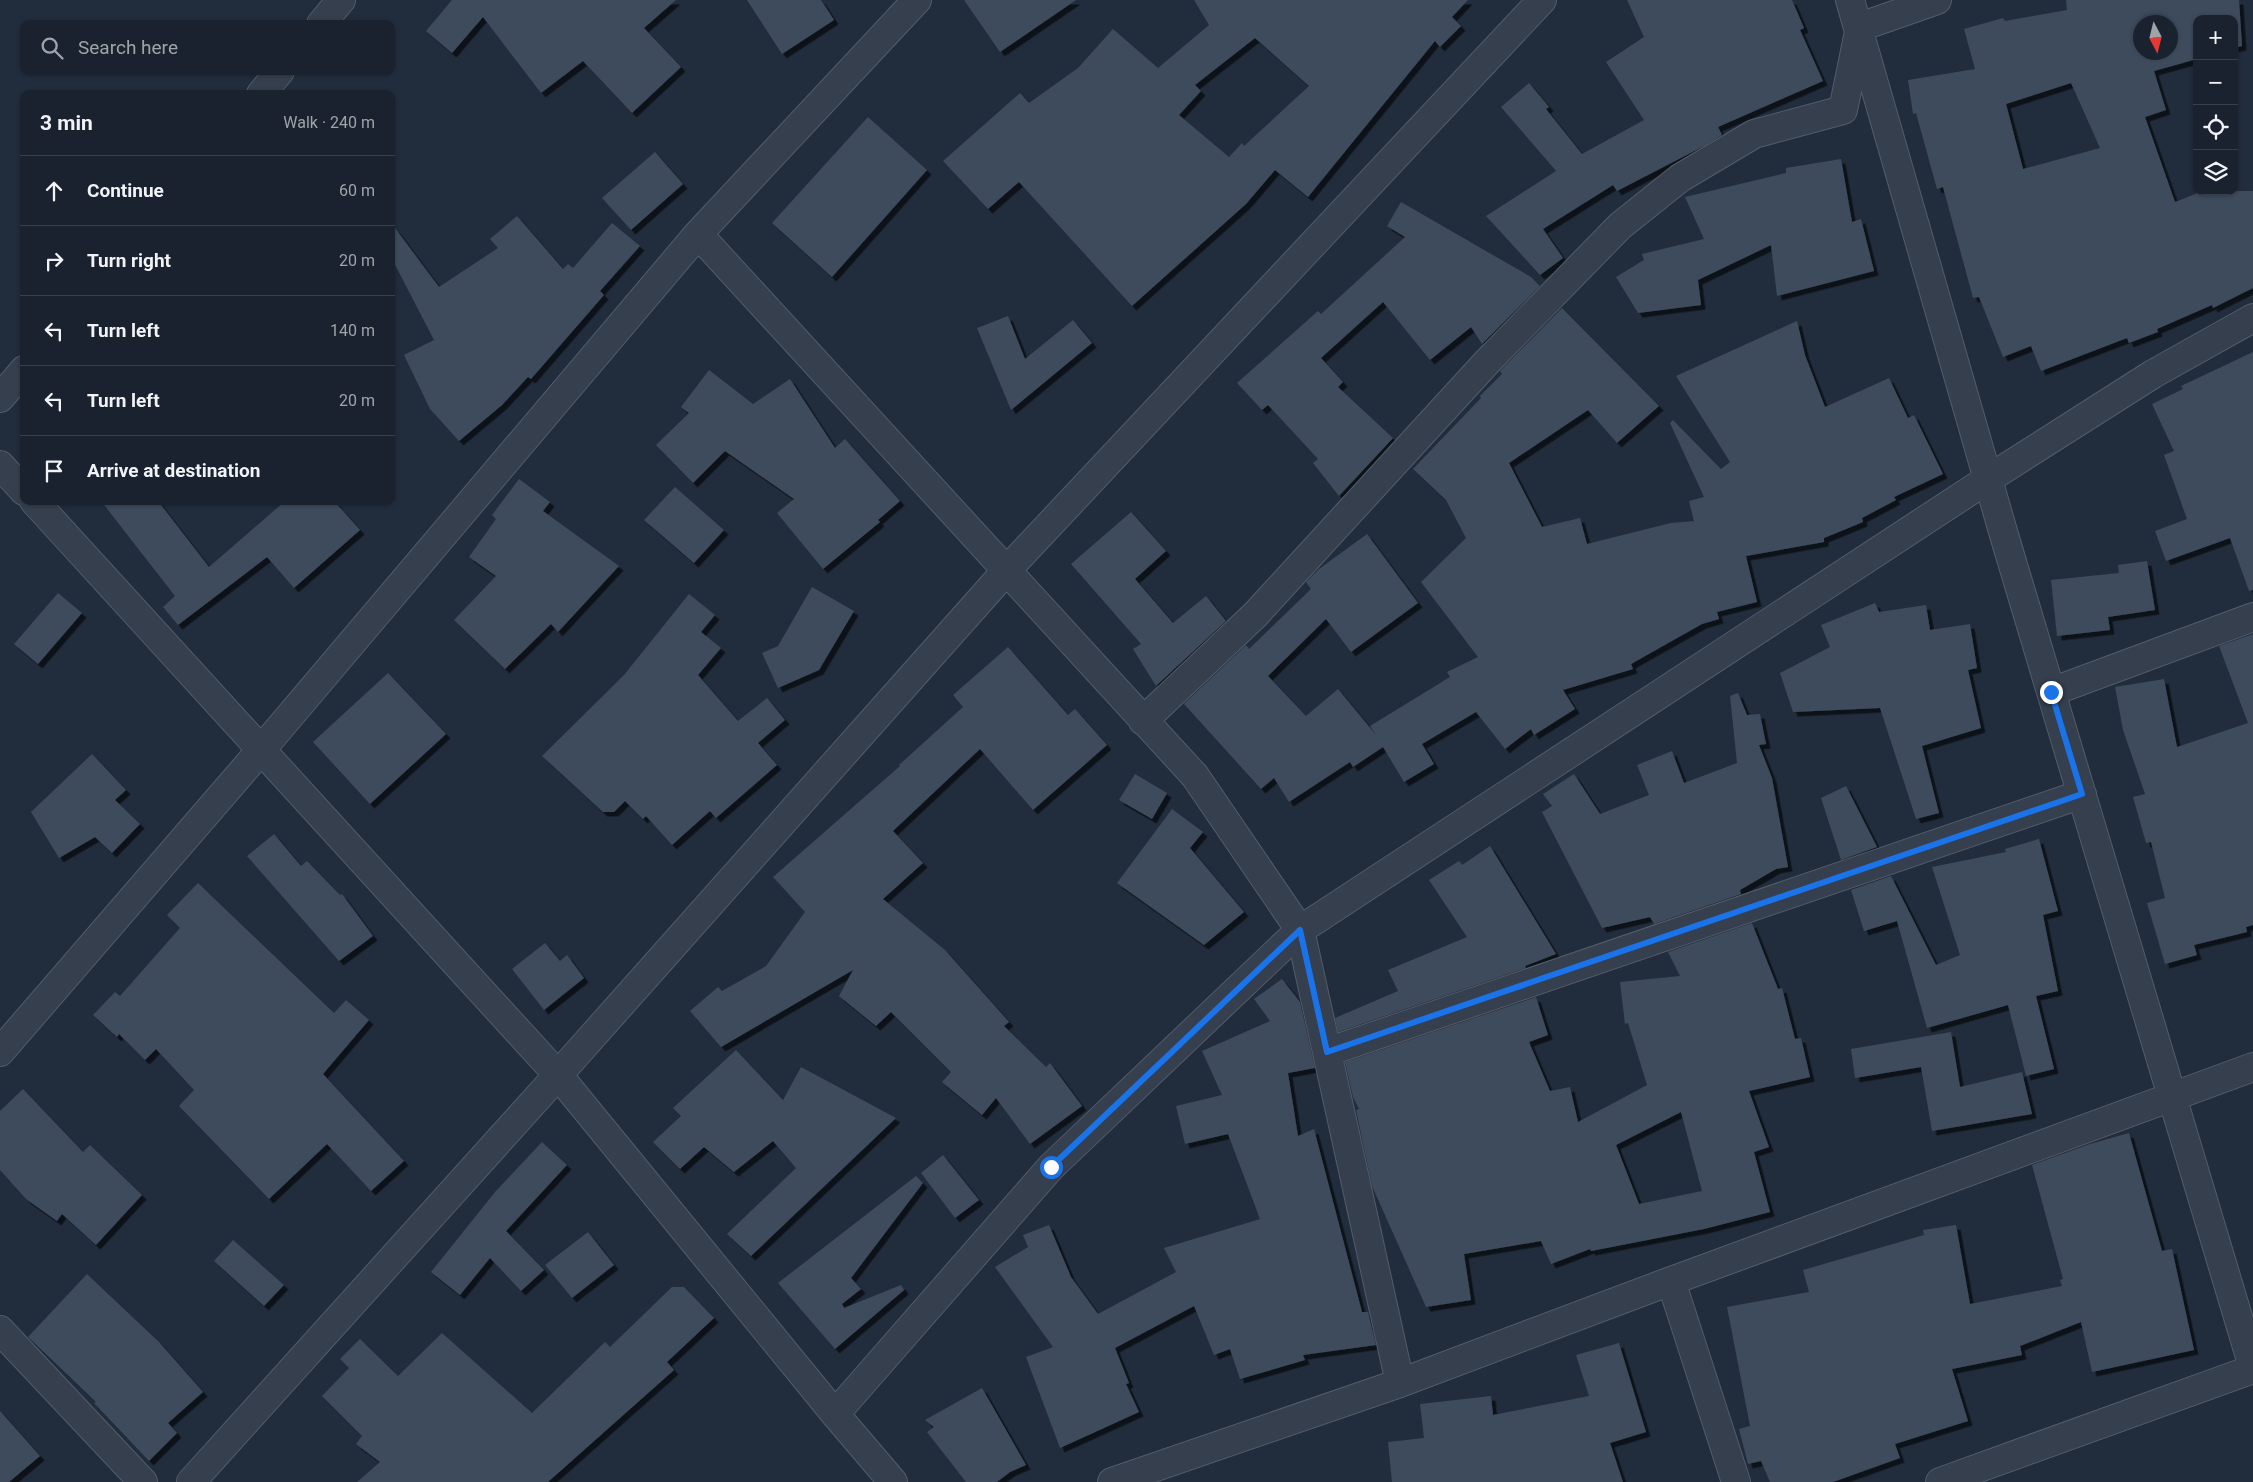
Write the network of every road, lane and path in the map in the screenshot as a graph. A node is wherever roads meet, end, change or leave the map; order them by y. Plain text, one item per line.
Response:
1 (341, 0) edge
2 (917, 0) edge
3 (1542, 0) edge
4 (1850, 0) edge
5 (1937, 0) edge
6 (324, 20) edge
7 (1860, 27) junction
8 (277, 75) edge
9 (264, 90) edge
10 (698, 234) junction
11 (2253, 318) edge
12 (20, 375) edge
13 (0, 398) edge
14 (0, 464) edge
15 (1988, 479) junction
16 (20, 486) edge
17 (38, 505) edge
18 (1006, 571) junction
19 (2253, 617) edge
20 (2051, 692) junction
21 (1144, 721) junction
22 (261, 750) junction
23 (2082, 794) junction
24 (1300, 930) junction
25 (0, 1052) edge
26 (1327, 1052) junction
27 (2253, 1067) edge
28 (558, 1075) junction
29 (2172, 1097) junction
30 (1671, 1281) junction
31 (0, 1330) edge
32 (2253, 1368) edge
33 (1400, 1383) junction
34 (835, 1414) junction
35 (1116, 1481) edge
36 (144, 1482) edge
37 (191, 1482) edge
38 (893, 1482) edge
39 (1736, 1482) edge
40 (1940, 1482) edge

1 - 6 street
2 - 10 street
3 - 18 street
4 - 7 street
5 - 7 street
7 - 15 street
7 - 21 street
8 - 9 street
10 - 18 street
10 - 22 street
11 - 15 street
12 - 13 street
14 - 16 street
15 - 20 street
15 - 24 street
17 - 22 street
18 - 21 street
18 - 28 street
19 - 20 street
20 - 23 street
21 - 24 street
22 - 25 street
22 - 28 street
23 - 26 street
23 - 29 street
24 - 26 street
24 - 34 street
26 - 33 street
27 - 29 street
28 - 34 street
28 - 37 street
29 - 30 street
29 - 32 street
30 - 33 street
30 - 39 street
31 - 36 street
32 - 40 street
33 - 35 street
34 - 38 street

